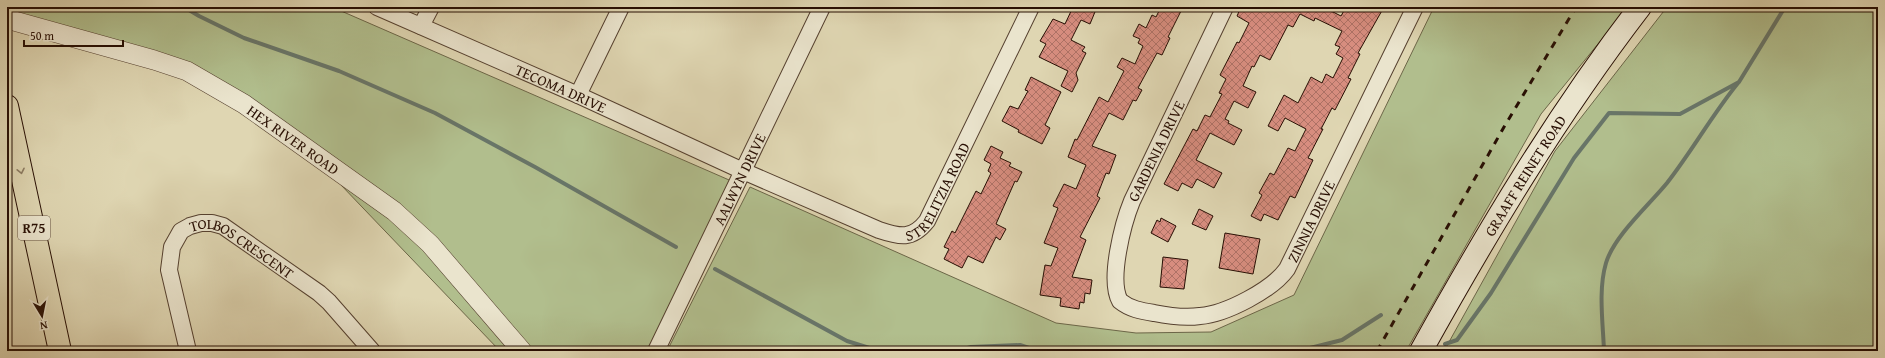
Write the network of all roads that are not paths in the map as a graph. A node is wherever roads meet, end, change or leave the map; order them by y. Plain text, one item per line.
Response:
1 (377, 7) edge
2 (431, 7) edge
3 (621, 7) edge
4 (822, 7) edge
5 (1031, 7) edge
6 (1225, 7) edge
7 (1415, 7) edge
8 (1640, 7) edge
9 (7, 19) edge
10 (421, 26) junction
11 (578, 95) junction
12 (7, 106) edge
13 (743, 171) junction
14 (1120, 301) joint
15 (60, 351) edge
16 (188, 351) edge
17 (372, 351) edge
18 (522, 351) edge
19 (656, 351) edge
20 (1421, 351) edge

1 - 10 street, TECOMA DRIVE
2 - 10 street
3 - 11 street
4 - 13 street, AALWYN DRIVE
5 - 13 street, STRELITZIA ROAD
6 - 14 street, GARDENIA DRIVE
7 - 14 street, ZINNIA DRIVE
8 - 20 main road, GRAAFF REINET ROAD
9 - 18 street, HEX RIVER ROAD
10 - 11 street, TECOMA DRIVE
11 - 13 street, TECOMA DRIVE
12 -> 15 highway, R75
13 - 19 street, AALWYN DRIVE
16 - 17 street, TOLBOS CRESCENT

